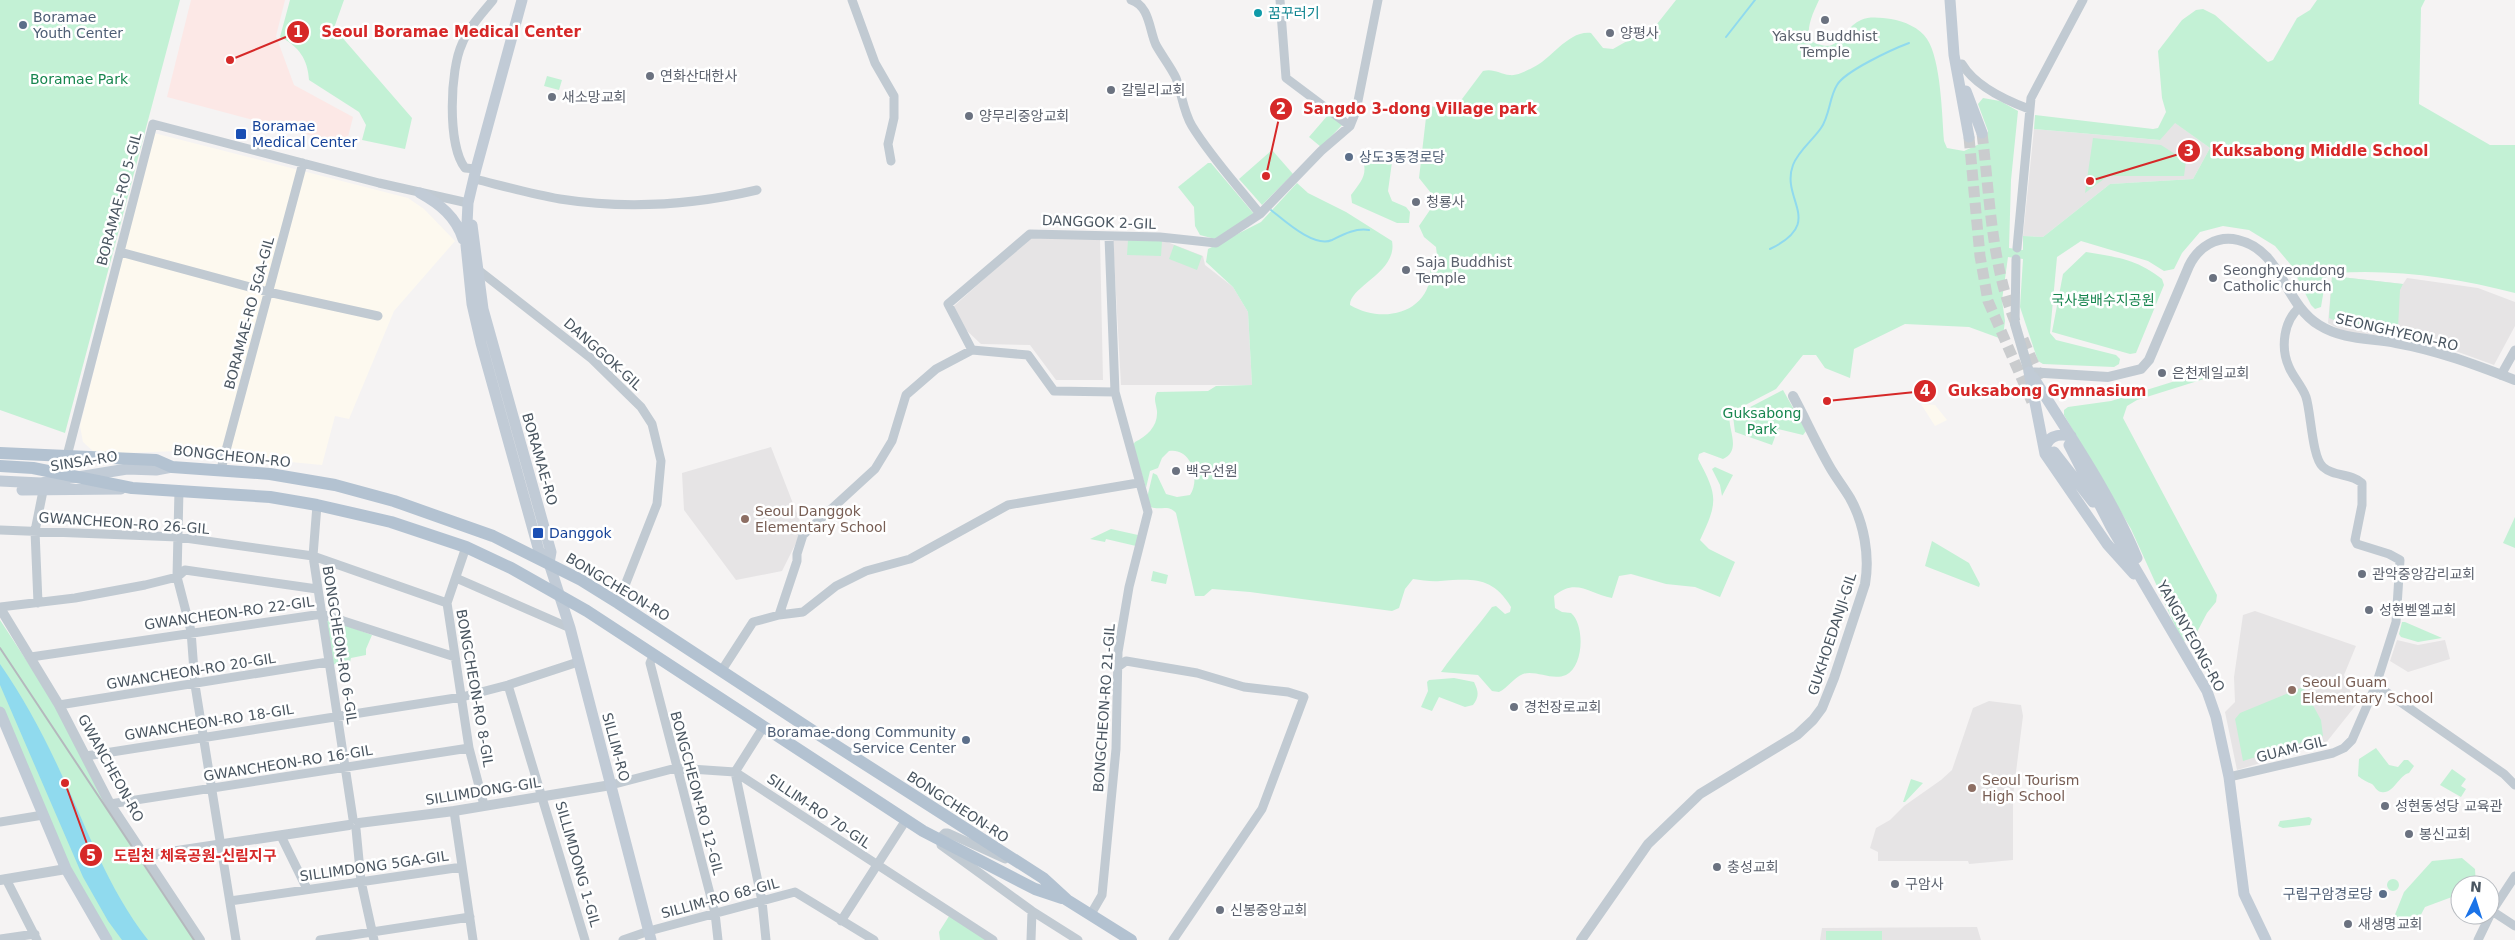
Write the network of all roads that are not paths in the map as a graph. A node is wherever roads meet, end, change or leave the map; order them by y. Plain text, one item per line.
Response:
1 (493, 0) edge
2 (522, 0) edge
3 (852, 0) edge
4 (1131, 0) edge
5 (1280, 0) edge
6 (1378, 0) edge
7 (1950, 0) edge
8 (2083, 0) edge
9 (1959, 66) junction
10 (2029, 109) junction
11 (1350, 126) junction
12 (1982, 134) tunnel mouth
13 (1968, 137) tunnel mouth
14 (891, 161) dead end
15 (303, 163) junction
16 (475, 174) junction
17 (757, 190) dead end
18 (420, 193) junction
19 (468, 203) junction
20 (1260, 214) junction
21 (1109, 237) junction
22 (466, 245) junction
23 (2017, 248) dead end
24 (120, 252) junction
25 (2016, 259) dead end
26 (477, 269) junction
27 (268, 292) junction
28 (2300, 307) junction
29 (378, 316) dead end
30 (2015, 324) joint
31 (972, 350) junction
32 (2515, 350) edge
33 (2029, 372) junction
34 (2501, 375) junction
35 (2515, 380) edge
36 (1114, 392) junction
37 (1793, 396) dead end
38 (2070, 441) junction
39 (0, 453) edge
40 (2050, 453) junction
41 (66, 456) junction
42 (0, 466) edge
43 (172, 467) junction
44 (221, 469) junction
45 (270, 474) junction
46 (65, 477) junction
47 (0, 481) edge
48 (1138, 483) junction
49 (132, 488) junction
50 (0, 489) edge
51 (179, 490) junction
52 (43, 491) junction
53 (270, 497) junction
54 (317, 505) junction
55 (2111, 527) junction
56 (0, 530) edge
57 (35, 531) junction
58 (178, 537) junction
59 (466, 547) junction
60 (313, 556) junction
61 (549, 563) junction
62 (177, 577) junction
63 (456, 578) junction
64 (317, 589) junction
65 (2151, 592) junction
66 (560, 594) junction
67 (38, 603) junction
68 (447, 603) junction
69 (618, 603) junction
70 (0, 608) edge
71 (322, 614) junction
72 (779, 615) junction
73 (570, 628) junction
74 (191, 631) junction
75 (654, 654) junction
76 (31, 657) junction
77 (455, 657) junction
78 (328, 662) junction
79 (578, 662) junction
80 (710, 663) junction
81 (1119, 666) junction
82 (722, 670) junction
83 (697, 681) junction
84 (195, 685) junction
85 (508, 685) junction
86 (2376, 685) junction
87 (462, 697) junction
88 (769, 703) junction
89 (59, 705) junction
90 (0, 714) edge
91 (337, 715) junction
92 (761, 724) junction
93 (203, 737) junction
94 (470, 748) junction
95 (86, 756) junction
96 (346, 768) junction
97 (676, 768) junction
98 (735, 772) junction
99 (2229, 777) junction
100 (611, 785) junction
101 (2515, 785) edge
102 (212, 789) junction
103 (543, 795) junction
104 (110, 804) junction
105 (484, 805) junction
106 (454, 811) junction
107 (43, 815) junction
108 (906, 820) junction
109 (0, 822) edge
110 (354, 824) junction
111 (923, 831) junction
112 (281, 836) junction
113 (941, 841) junction
114 (222, 845) junction
115 (144, 856) junction
116 (958, 858) junction
117 (1021, 865) junction
118 (877, 866) junction
119 (462, 867) junction
120 (66, 869) junction
121 (2515, 876) edge
122 (3, 880) edge
123 (361, 881) junction
124 (307, 889) junction
125 (2500, 899) edge
126 (1067, 900) junction
127 (230, 901) junction
128 (762, 901) junction
129 (1032, 911) junction
130 (715, 913) junction
131 (1091, 914) junction
132 (2500, 916) edge
133 (470, 917) junction
134 (842, 921) junction
135 (2485, 925) edge
136 (2515, 926) edge
137 (650, 935) edge
138 (373, 936) edge
139 (36, 937) edge
140 (0, 939) edge
141 (108, 940) edge
142 (200, 940) edge
143 (236, 940) edge
144 (320, 940) edge
145 (473, 940) edge
146 (586, 940) edge
147 (623, 940) edge
148 (718, 940) edge
149 (766, 940) edge
150 (874, 940) edge
151 (993, 940) edge
152 (1031, 940) edge
153 (1078, 940) edge
154 (1131, 940) edge
155 (1173, 940) edge
156 (1581, 940) edge
157 (2266, 940) edge
158 (2478, 940) edge

1 - 16 street
2 - 16 main road, BORAMAE-RO
3 - 14 street
4 - 20 street
5 - 11 street
6 - 11 street
7 - 9 main road
8 - 10 street
9 - 10 street
9 - 12 main road
9 - 13 main road
10 - 23 street
11 - 20 street
15 - 18 street, BORAMAE-RO 5-GIL
15 - 24 street, BORAMAE-RO 5-GIL
15 - 27 street, BORAMAE-RO 5GA-GIL
16 - 17 street
16 - 19 main road, BORAMAE-RO
18 - 19 street, BORAMAE-RO 5-GIL
18 - 22 main road
19 - 22 main road, BORAMAE-RO
19 - 26 main road, BORAMAE-RO
20 - 21 street, DANGGOK 2-GIL
21 - 31 street, DANGGOK 2-GIL
21 - 36 street, BONGCHEON-RO 21-GIL
22 - 61 main road, BORAMAE-RO
24 - 27 street
24 - 41 street, BORAMAE-RO 5-GIL
25 - 30 street
26 - 61 main road, BORAMAE-RO
26 - 69 street, DANGGOK-GIL
27 - 29 street
27 - 44 street, BORAMAE-RO 5GA-GIL
28 - 33 street, SEONGHYEON-RO
28 - 34 street, SEONGHYEON-RO
28 - 86 street, GUAM-GIL
30 - 33 street
31 - 36 street
31 - 72 street
32 - 34 street
33 - 38 main road
33 - 40 main road
34 - 35 street, SEONGHYEON-RO
36 - 48 street, BONGCHEON-RO 21-GIL
37 - 156 street, GUKHOEDANJI-GIL
38 - 40 main road
38 - 55 main road, YANGNYEONG-RO
38 - 65 main road
39 - 41 main road, BONGCHEON-RO
40 - 55 main road, YANGNYEONG-RO
40 - 65 main road
41 - 43 main road, BONGCHEON-RO
41 - 46 street, BORAMAE-RO 5-GIL
42 - 46 main road, BONGCHEON-RO
43 - 44 main road, BONGCHEON-RO
43 - 46 main road, SINSA-RO
44 - 45 main road, BONGCHEON-RO
45 - 53 main road
45 - 61 main road, BONGCHEON-RO
46 - 47 main road, SINSA-RO
46 - 49 main road, BONGCHEON-RO
48 - 72 street
48 - 81 street, BONGCHEON-RO 21-GIL
49 - 51 main road, BONGCHEON-RO
49 - 52 main road, SINSA-RO
50 - 52 main road, SINSA-RO
51 - 53 main road, BONGCHEON-RO
51 - 58 street
52 - 57 street
53 - 54 main road, BONGCHEON-RO
54 - 59 main road, BONGCHEON-RO
54 - 60 street, BONGCHEON-RO 6-GIL
55 - 65 main road, YANGNYEONG-RO
56 - 57 street, GWANCHEON-RO 26-GIL
57 - 58 street, GWANCHEON-RO 26-GIL
57 - 67 street
58 - 60 street, GWANCHEON-RO 26-GIL
58 - 62 street
59 - 63 street, BONGCHEON-RO 8-GIL
59 - 66 main road, BONGCHEON-RO
60 - 64 street, BONGCHEON-RO 6-GIL
60 - 68 street, GWANCHEON-RO 26-GIL
61 - 66 main road, SILLIM-RO
61 - 69 main road, BONGCHEON-RO
62 - 64 street
62 - 67 street
62 - 74 street
63 - 68 street, BONGCHEON-RO 8-GIL
63 - 73 street
64 - 71 street, BONGCHEON-RO 6-GIL
65 - 99 main road, YANGNYEONG-RO
66 - 73 main road, SILLIM-RO
66 - 75 main road, BONGCHEON-RO
67 - 70 street
68 - 77 street, BONGCHEON-RO 8-GIL
69 - 80 main road, BONGCHEON-RO
70 - 76 street, GWANCHEON-RO
71 - 74 street, GWANCHEON-RO 22-GIL
71 - 77 street, GWANCHEON-RO 22-GIL
71 - 78 street, BONGCHEON-RO 6-GIL
72 - 82 street
73 - 79 main road, SILLIM-RO
74 - 76 street, GWANCHEON-RO 22-GIL
74 - 84 street
75 - 83 main road, BONGCHEON-RO
75 - 97 street, BONGCHEON-RO 12-GIL
76 - 89 street, GWANCHEON-RO
77 - 87 street, BONGCHEON-RO 8-GIL
78 - 84 street, GWANCHEON-RO 20-GIL
78 - 91 street, BONGCHEON-RO 6-GIL
79 - 85 street, GWANCHEON-RO 18-GIL
79 - 100 main road, SILLIM-RO
80 - 82 main road, BONGCHEON-RO
80 - 83 main road
81 - 131 street, BONGCHEON-RO 21-GIL
81 - 155 street
82 - 88 main road, BONGCHEON-RO
83 - 92 main road, BONGCHEON-RO
84 - 89 street, GWANCHEON-RO 20-GIL
84 - 93 street
85 - 87 street, GWANCHEON-RO 18-GIL
85 - 103 street, SILLIMDONG 1-GIL
86 - 99 street, GUAM-GIL
86 - 101 street
87 - 91 street, GWANCHEON-RO 18-GIL
87 - 94 street, BONGCHEON-RO 8-GIL
88 - 92 main road
88 - 117 main road, BONGCHEON-RO
89 - 95 street, GWANCHEON-RO
90 - 107 main road
91 - 93 street, GWANCHEON-RO 18-GIL
91 - 96 street, BONGCHEON-RO 6-GIL
92 - 98 street
92 - 108 main road, BONGCHEON-RO
93 - 95 street, GWANCHEON-RO 18-GIL
93 - 102 street
94 - 96 street, GWANCHEON-RO 16-GIL
94 - 105 street, BONGCHEON-RO 8-GIL
95 - 104 street, GWANCHEON-RO
96 - 102 street, GWANCHEON-RO 16-GIL
96 - 110 street, BONGCHEON-RO 6-GIL
97 - 98 street, SILLIM-RO 70-GIL
97 - 100 street, SILLIM-RO 70-GIL
97 - 130 street, BONGCHEON-RO 12-GIL
98 - 118 street, SILLIM-RO 70-GIL
98 - 128 street
99 - 157 main road, YANGNYEONG-RO
100 - 103 street, SILLIMDONG-GIL
100 - 137 main road, SILLIM-RO
102 - 104 street, GWANCHEON-RO 16-GIL
102 - 114 street
103 - 105 street, SILLIMDONG-GIL
103 - 146 street, SILLIMDONG 1-GIL
104 - 115 street, GWANCHEON-RO
105 - 106 street, SILLIMDONG-GIL
106 - 110 street, SILLIMDONG-GIL
106 - 119 street
107 - 109 street
107 - 120 main road
108 - 111 main road, BONGCHEON-RO
108 - 118 street
110 - 112 street, SILLIMDONG-GIL
110 - 123 street, BONGCHEON-RO 6-GIL
111 - 113 main road, BONGCHEON-RO
111 - 116 street
112 - 114 street, SILLIMDONG-GIL
112 - 124 street
113 - 116 street
113 - 117 street
113 - 126 main road, BONGCHEON-RO
114 - 115 street, SILLIMDONG-GIL
114 - 127 street
115 - 142 street, GWANCHEON-RO
116 - 129 street
117 - 126 main road, BONGCHEON-RO
118 - 134 street
118 - 151 street, SILLIM-RO 70-GIL
119 - 123 street, SILLIMDONG 5GA-GIL
119 - 133 street
120 - 122 street
120 - 141 main road
121 - 125 street
122 - 139 street
123 - 124 street, SILLIMDONG 5GA-GIL
123 - 138 street, BONGCHEON-RO 6-GIL
124 - 127 street, SILLIMDONG 5GA-GIL
126 - 131 main road, BONGCHEON-RO
127 - 143 street
128 - 130 street, SILLIM-RO 68-GIL
128 - 134 street, SILLIM-RO 68-GIL
128 - 149 street
129 - 152 street
129 - 153 street
130 - 137 street, SILLIM-RO 68-GIL
130 - 148 street, BONGCHEON-RO 12-GIL
131 - 154 main road, BONGCHEON-RO
132 - 136 street
133 - 138 street
133 - 145 street
134 - 150 street, SILLIM-RO 68-GIL
135 - 158 street
137 - 147 street, SILLIM-RO 68-GIL
138 - 144 street
139 - 140 street

